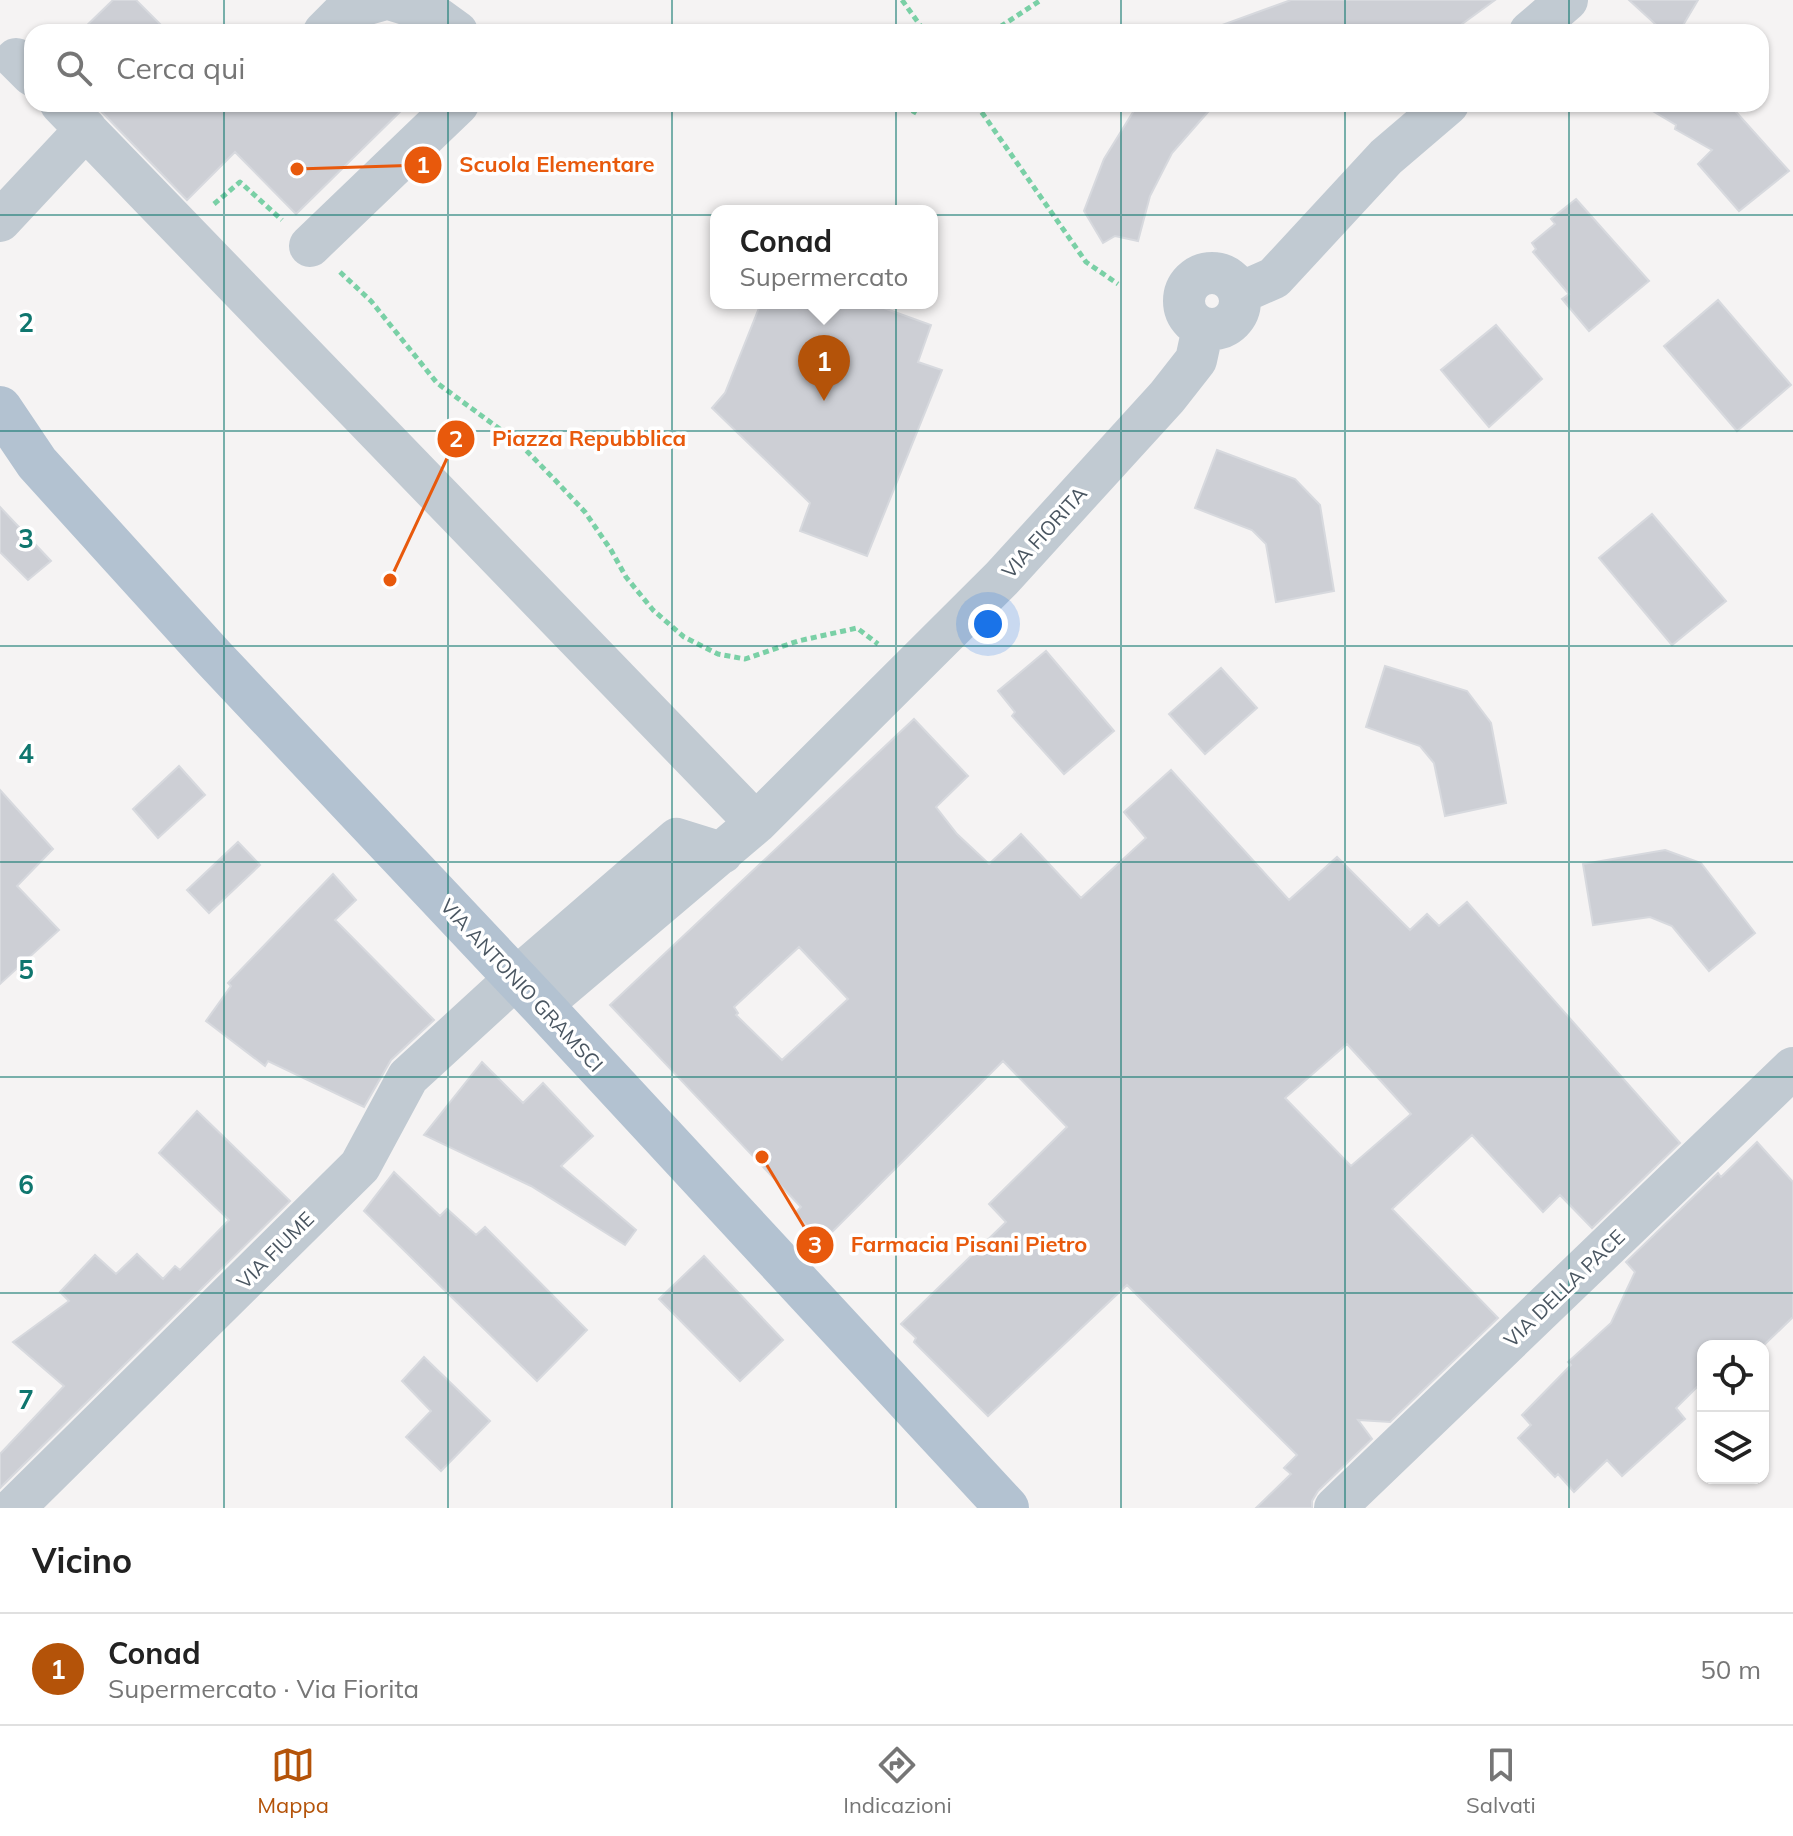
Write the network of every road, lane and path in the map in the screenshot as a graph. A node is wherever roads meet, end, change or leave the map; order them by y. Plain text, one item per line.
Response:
1 (382, 0) edge
2 (392, 0) edge
3 (902, 0) edge
4 (1041, 0) edge
5 (1567, 0) edge
6 (332, 24) edge
7 (446, 24) edge
8 (919, 24) edge
9 (1004, 24) edge
10 (1539, 24) edge
11 (450, 112) edge
12 (982, 112) edge
13 (1439, 112) edge
14 (73, 117) edge
15 (0, 221) edge
16 (189, 236) junction
17 (310, 246) junction
18 (1118, 284) dead end
19 (0, 408) edge
20 (0, 438) edge
21 (37, 463) junction
22 (911, 669) junction
23 (756, 823) junction
24 (528, 991) junction
25 (1793, 1068) edge
26 (994, 1503) edge
27 (14, 1508) edge
28 (1335, 1508) edge

1 - 6 street
2 - 7 street
3 - 8 path
4 - 9 path
5 - 10 street
11 - 17 street
12 - 18 path
13 - 22 street, VIA FIORITA
14 - 15 street
14 - 16 street
16 - 17 path
16 - 23 street
17 - 22 path
19 - 21 main road, VIA ANTONIO GRAMSCI
20 - 21 main road, VIA ANTONIO GRAMSCI
21 - 24 main road, VIA ANTONIO GRAMSCI
22 - 23 street, VIA FIORITA
23 - 24 street, VIA FIORITA
24 - 26 main road, VIA ANTONIO GRAMSCI
24 - 27 street, VIA FIUME
25 - 28 street, VIA DELLA PACE

